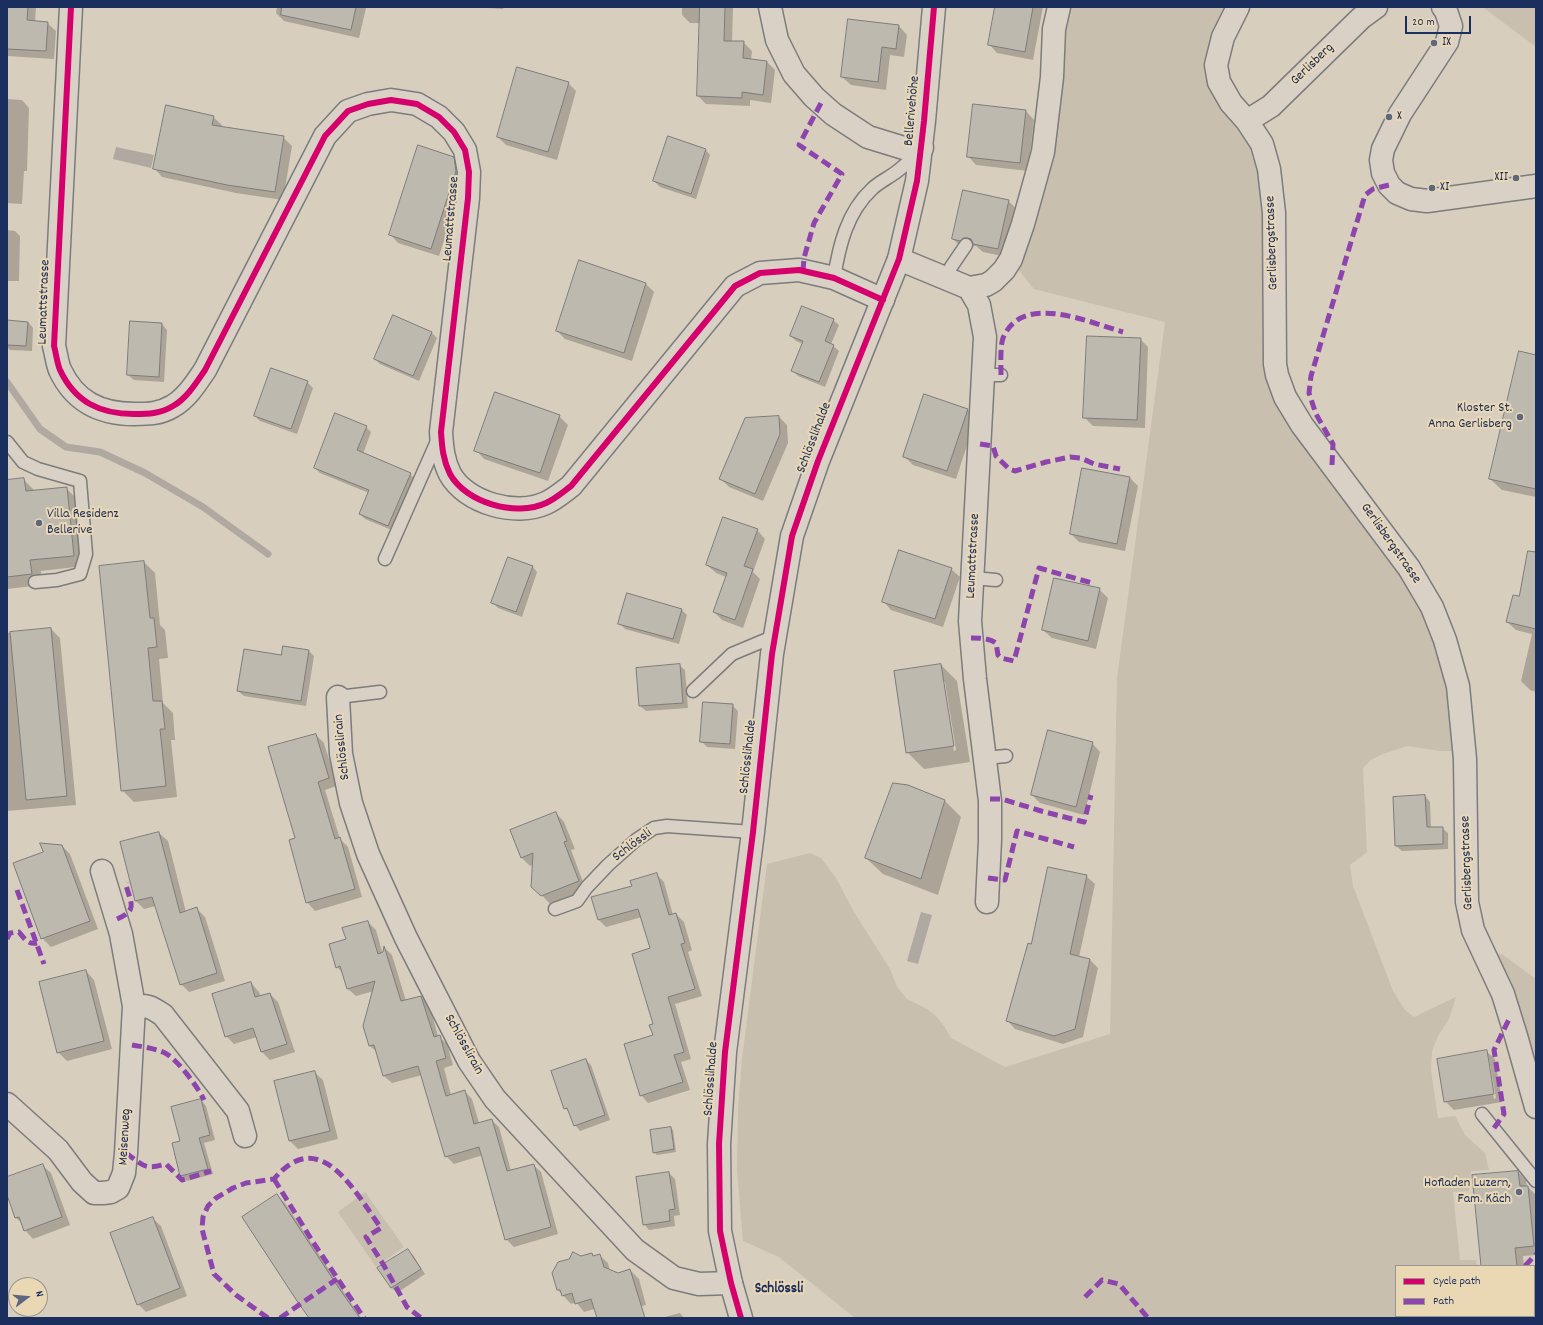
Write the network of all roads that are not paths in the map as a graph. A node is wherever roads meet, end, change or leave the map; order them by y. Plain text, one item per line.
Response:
1 (71, 7) edge
2 (770, 7) edge
3 (934, 7) edge
4 (1059, 7) edge
5 (1238, 7) edge
6 (1376, 7) edge
7 (1443, 7) edge
8 (1247, 121) junction
9 (922, 148) junction
10 (1536, 186) edge
11 (909, 216) joint
12 (966, 245) dead end
13 (899, 259) junction
14 (834, 278) junction
15 (947, 278) junction
16 (969, 288) junction
17 (883, 300) junction
18 (441, 432) junction
19 (7, 442) edge
20 (385, 559) dead end
21 (972, 578) junction
22 (996, 580) dead end
23 (35, 582) dead end
24 (775, 636) junction
25 (693, 691) dead end
26 (380, 692) dead end
27 (338, 698) joint
28 (1006, 756) dead end
29 (985, 758) junction
30 (753, 832) junction
31 (102, 871) dead end
32 (987, 902) dead end
33 (555, 909) dead end
34 (134, 1006) junction
35 (7, 1104) edge
36 (1536, 1107) edge
37 (1482, 1114) dead end
38 (245, 1136) dead end
39 (1536, 1181) edge
40 (731, 1283) junction
41 (741, 1318) edge

1 - 18 street, Leumattstrasse
2 - 9 street
3 - 9 street, Bellerivehöhe
4 - 16 street
5 - 8 street, Gerlisbergstrasse
6 - 8 street, Gerlisberg
7 - 10 street
8 - 36 street, Gerlisbergstrasse
9 - 11 street, Bellerivehöhe
9 - 14 lane
11 - 13 street, Schlösslihalde
12 - 15 lane
13 - 15 street
13 - 17 street, Schlösslihalde
14 - 17 street, Leumattstrasse
14 - 18 street, Leumattstrasse
15 - 16 street
16 - 21 street, Leumattstrasse
17 - 24 street, Schlösslihalde
18 - 20 lane
19 - 23 lane
21 - 22 lane
21 - 29 street, Leumattstrasse
24 - 25 lane
24 - 30 street, Schlösslihalde
26 - 27 lane
27 - 40 street, Schlösslirain
28 - 29 lane
29 - 32 street, Leumattstrasse
30 - 33 lane, Schlössli
30 - 40 street, Schlösslihalde
31 - 34 street, Meisenweg
34 - 35 street, Meisenweg
34 - 38 street
37 - 39 lane
40 - 41 street, Schlösslihalde

